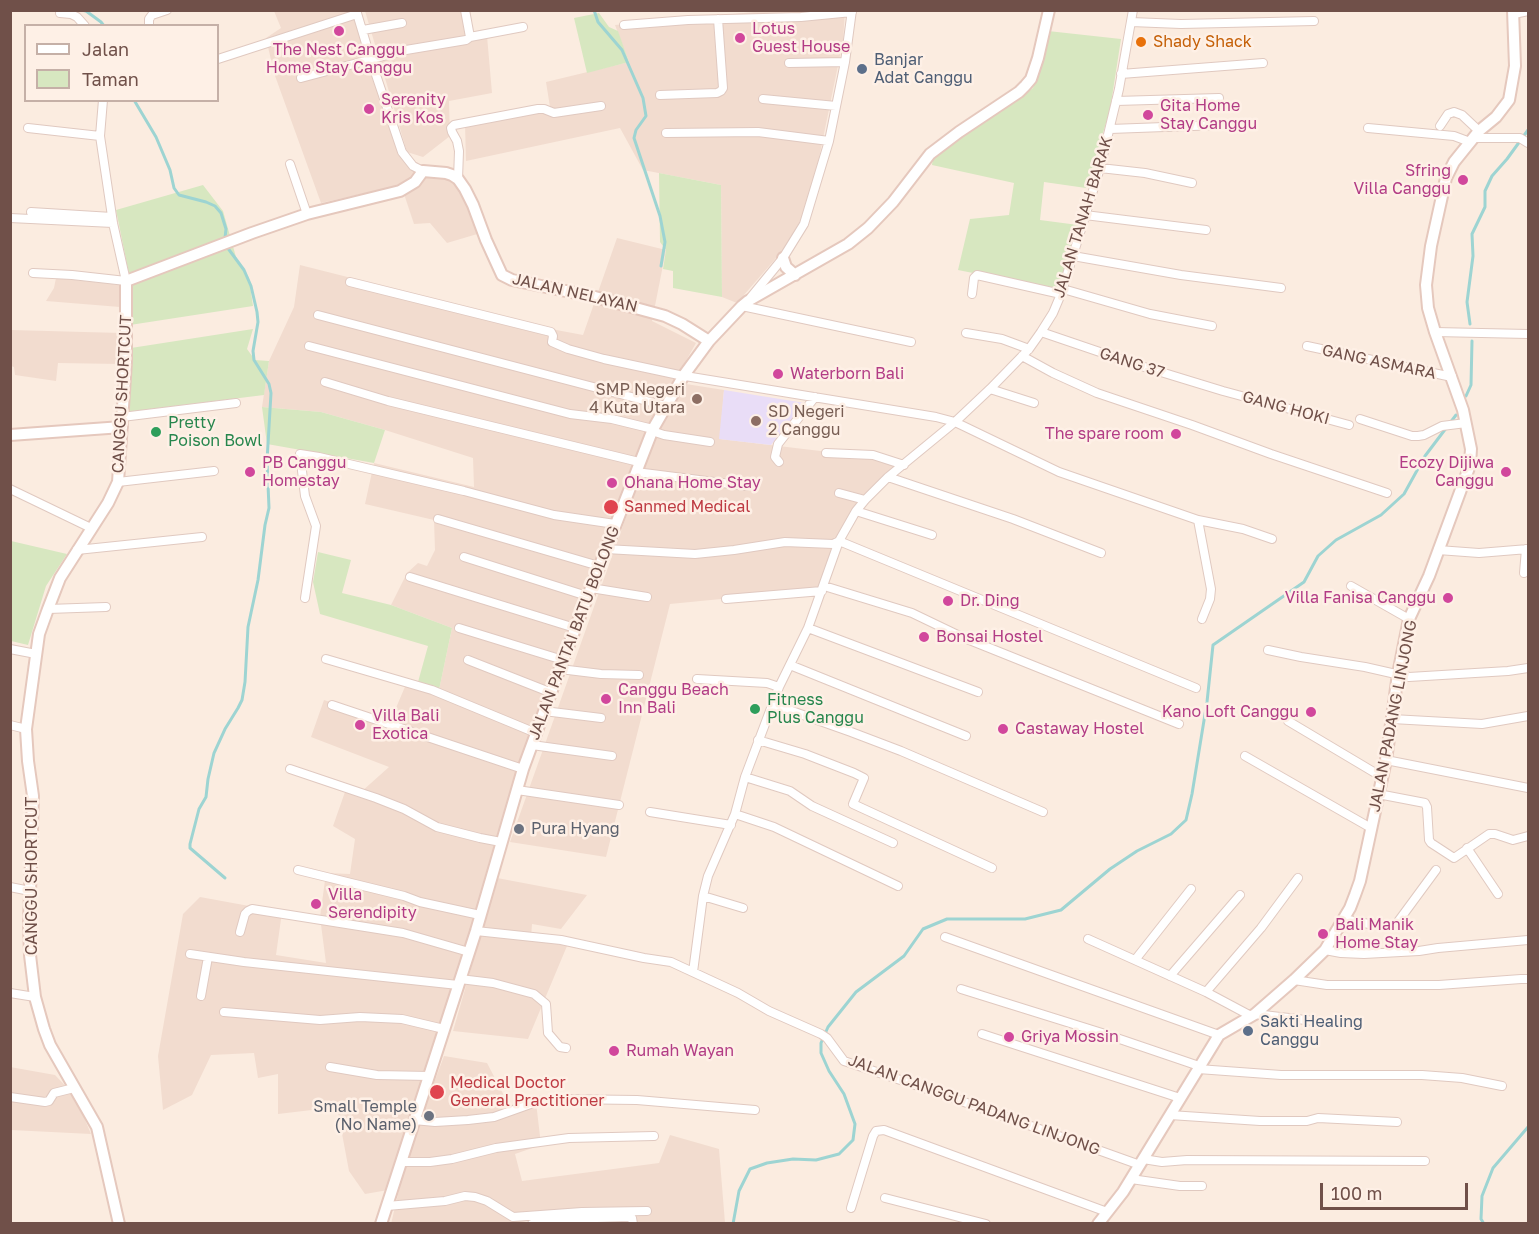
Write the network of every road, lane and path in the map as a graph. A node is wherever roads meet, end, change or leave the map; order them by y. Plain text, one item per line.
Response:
1 (166, 10) edge
2 (465, 10) edge
3 (1049, 10) edge
4 (1133, 10) edge
5 (852, 11) edge
6 (1528, 11) edge
7 (357, 12) edge
8 (60, 13) dead end
9 (1513, 13) edge
10 (718, 19) junction
11 (1314, 21) dead end
12 (1131, 22) junction
13 (402, 23) dead end
14 (83, 24) edge
15 (148, 24) edge
16 (624, 25) dead end
17 (523, 27) dead end
18 (363, 30) junction
19 (470, 37) junction
20 (219, 59) edge
21 (371, 60) junction
22 (845, 62) junction
23 (789, 63) dead end
24 (1263, 63) dead end
25 (1121, 74) junction
26 (301, 78) dead end
27 (660, 95) dead end
28 (1219, 98) dead end
29 (763, 99) dead end
30 (1116, 101) junction
31 (103, 102) edge
32 (601, 106) dead end
33 (836, 106) junction
34 (1219, 125) dead end
35 (1440, 126) dead end
36 (28, 128) dead end
37 (1368, 128) dead end
38 (1110, 129) junction
39 (666, 133) dead end
40 (100, 136) junction
41 (1474, 137) junction
42 (829, 141) junction
43 (1528, 142) edge
44 (290, 165) dead end
45 (1100, 168) junction
46 (423, 171) junction
47 (458, 179) junction
48 (1192, 183) dead end
49 (31, 212) dead end
50 (307, 214) junction
51 (1086, 215) junction
52 (10, 218) edge
53 (113, 220) junction
54 (1206, 230) dead end
55 (1073, 256) junction
56 (783, 258) junction
57 (33, 273) dead end
58 (795, 275) junction
59 (126, 281) junction
60 (350, 282) dead end
61 (1281, 288) dead end
62 (1062, 291) junction
63 (972, 294) dead end
64 (745, 303) junction
65 (318, 315) dead end
66 (1212, 326) dead end
67 (1435, 332) junction
68 (966, 333) dead end
69 (1041, 333) junction
70 (1528, 334) edge
71 (709, 340) junction
72 (912, 342) dead end
73 (309, 346) dead end
74 (1307, 346) dead end
75 (1029, 349) junction
76 (1022, 356) junction
77 (684, 375) junction
78 (1452, 377) junction
79 (325, 382) dead end
80 (990, 389) junction
81 (1223, 391) joint
82 (815, 397) junction
83 (236, 403) dead end
84 (1034, 403) dead end
85 (666, 406) junction
86 (1360, 419) dead end
87 (122, 422) junction
88 (955, 422) junction
89 (1349, 424) dead end
90 (1461, 424) junction
91 (653, 430) junction
92 (10, 435) edge
93 (710, 442) dead end
94 (826, 453) dead end
95 (779, 462) dead end
96 (904, 465) junction
97 (638, 467) junction
98 (214, 471) dead end
99 (888, 477) junction
100 (118, 482) junction
101 (746, 486) dead end
102 (10, 489) edge
103 (1387, 493) dead end
104 (839, 494) dead end
105 (865, 500) junction
106 (856, 511) junction
107 (438, 519) dead end
108 (1198, 520) junction
109 (615, 524) junction
110 (91, 528) junction
111 (932, 535) dead end
112 (202, 537) dead end
113 (1272, 539) dead end
114 (839, 542) junction
115 (606, 549) junction
116 (1527, 549) edge
117 (77, 550) junction
118 (1438, 550) junction
119 (1101, 553) dead end
120 (464, 557) dead end
121 (599, 566) junction
122 (1524, 573) dead end
123 (410, 577) dead end
124 (1351, 586) dead end
125 (823, 588) junction
126 (589, 592) junction
127 (647, 597) dead end
128 (305, 598) dead end
129 (726, 599) dead end
130 (106, 607) dead end
131 (48, 609) junction
132 (1202, 619) dead end
133 (1409, 619) junction
134 (459, 628) dead end
135 (575, 628) junction
136 (808, 628) junction
137 (10, 649) edge
138 (1268, 650) dead end
139 (36, 654) junction
140 (326, 659) dead end
141 (468, 660) dead end
142 (790, 664) junction
143 (561, 665) junction
144 (1528, 668) edge
145 (1398, 674) junction
146 (639, 675) dead end
147 (698, 679) dead end
148 (778, 687) junction
149 (1196, 688) dead end
150 (978, 692) dead end
151 (552, 693) junction
152 (772, 704) junction
153 (332, 705) dead end
154 (544, 711) junction
155 (1528, 716) edge
156 (601, 718) dead end
157 (1392, 719) junction
158 (1288, 721) dead end
159 (1179, 724) dead end
160 (10, 725) edge
161 (26, 729) junction
162 (536, 733) junction
163 (966, 736) dead end
164 (758, 740) junction
165 (532, 745) junction
166 (612, 756) dead end
167 (1245, 756) dead end
168 (1386, 759) junction
169 (290, 769) dead end
170 (523, 769) junction
171 (745, 777) junction
172 (1382, 777) junction
173 (1528, 788) edge
174 (517, 790) junction
175 (1378, 794) junction
176 (619, 805) dead end
177 (650, 812) dead end
178 (1043, 812) dead end
179 (735, 814) junction
180 (731, 825) junction
181 (1371, 828) junction
182 (1528, 836) edge
183 (501, 842) junction
184 (893, 843) dead end
185 (1467, 849) junction
186 (992, 868) dead end
187 (298, 870) dead end
188 (1436, 870) dead end
189 (1299, 878) dead end
190 (898, 886) dead end
191 (10, 887) edge
192 (1191, 889) dead end
193 (30, 891) junction
194 (1498, 894) dead end
195 (1240, 895) dead end
196 (703, 896) junction
197 (743, 908) dead end
198 (480, 915) junction
199 (1343, 919) junction
200 (476, 931) junction
201 (240, 932) dead end
202 (945, 937) dead end
203 (1088, 939) dead end
204 (1528, 940) edge
205 (1324, 950) junction
206 (469, 952) junction
207 (190, 954) dead end
208 (208, 957) junction
209 (1135, 960) junction
210 (693, 972) junction
211 (1170, 976) junction
212 (1294, 980) junction
213 (1528, 980) edge
214 (459, 982) junction
215 (961, 989) dead end
216 (1206, 992) junction
217 (10, 993) edge
218 (201, 996) dead end
219 (35, 997) junction
220 (224, 1012) dead end
221 (1253, 1015) junction
222 (1314, 1021) dead end
223 (444, 1029) junction
224 (982, 1034) dead end
225 (1219, 1035) junction
226 (566, 1048) dead end
227 (330, 1066) dead end
228 (1198, 1067) junction
229 (429, 1076) junction
230 (1502, 1086) dead end
231 (74, 1088) junction
232 (10, 1097) edge
233 (1180, 1098) junction
234 (755, 1110) dead end
235 (1170, 1115) junction
236 (414, 1120) junction
237 (1397, 1122) dead end
238 (654, 1136) dead end
239 (1425, 1161) dead end
240 (401, 1162) junction
241 (1142, 1162) junction
242 (1131, 1179) junction
243 (1202, 1186) dead end
244 (885, 1198) dead end
245 (387, 1206) junction
246 (851, 1208) dead end
247 (646, 1211) dead end
248 (1107, 1212) junction
249 (119, 1224) edge
250 (381, 1224) edge
251 (532, 1224) edge
252 (633, 1224) edge
253 (986, 1224) edge
254 (1098, 1224) edge

1 - 15 street
2 - 19 street
3 - 58 street
4 - 12 street, JALAN TANAH BARAK
5 - 10 street
5 - 22 street, JALAN PANTAI BATU BOLONG
6 - 9 street
7 - 18 street
7 - 20 street
8 - 14 street
9 - 41 street, JALAN PADANG LINJONG
10 - 16 street
10 - 27 street
11 - 12 street
12 - 25 street, JALAN TANAH BARAK
13 - 18 street
17 - 19 street
18 - 21 street
19 - 21 street
21 - 26 street
21 - 46 street
22 - 23 street
22 - 33 street, JALAN PANTAI BATU BOLONG
24 - 25 street
25 - 30 street, JALAN TANAH BARAK
28 - 30 street
29 - 33 street
30 - 38 street, JALAN TANAH BARAK
31 - 40 street, CANGGU SHORTCUT
32 - 47 street
33 - 42 street, JALAN PANTAI BATU BOLONG
34 - 38 street
35 - 41 street
36 - 40 street
37 - 41 street
38 - 45 street, JALAN TANAH BARAK
39 - 42 street
40 - 53 street, CANGGU SHORTCUT
41 - 43 street
41 - 67 street, JALAN PADANG LINJONG
42 - 56 street, JALAN PANTAI BATU BOLONG
44 - 50 street
45 - 48 street
45 - 51 street, JALAN TANAH BARAK
46 - 47 street
46 - 50 street
47 - 71 street, JALAN NELAYAN
49 - 53 street
50 - 59 street
51 - 54 street
51 - 55 street, JALAN TANAH BARAK
52 - 53 street
53 - 59 street, CANGGU SHORTCUT
55 - 61 street
55 - 62 street, JALAN TANAH BARAK
56 - 58 street
56 - 64 street, JALAN PANTAI BATU BOLONG
57 - 59 street
58 - 64 street
59 - 87 street, CANGGU SHORTCUT
60 - 77 street
62 - 63 street
62 - 66 street
62 - 69 street, JALAN TANAH BARAK
64 - 71 street, JALAN PANTAI BATU BOLONG
64 - 72 street
65 - 85 street
67 - 70 street
67 - 78 street, JALAN PADANG LINJONG
68 - 75 street
69 - 75 street, JALAN TANAH BARAK
69 - 81 street, GANG 37
71 - 77 street, JALAN PANTAI BATU BOLONG
73 - 91 street
74 - 78 street, GANG ASMARA
75 - 76 street, JALAN TANAH BARAK
76 - 80 street, JALAN TANAH BARAK
76 - 103 street
77 - 82 street
77 - 85 street, JALAN PANTAI BATU BOLONG
78 - 90 street, JALAN PADANG LINJONG
79 - 97 street
80 - 84 street
80 - 88 street, JALAN TANAH BARAK
81 - 89 street, GANG HOKI
82 - 88 street
82 - 95 street
83 - 87 street
85 - 91 street, JALAN PANTAI BATU BOLONG
86 - 90 street
87 - 92 street
87 - 100 street, CANGGU SHORTCUT
88 - 96 street, JALAN TANAH BARAK
88 - 108 street
90 - 118 street, JALAN PADANG LINJONG
91 - 93 street
91 - 97 street, JALAN PANTAI BATU BOLONG
94 - 96 street
96 - 99 street, JALAN TANAH BARAK
97 - 101 street
97 - 109 street, JALAN PANTAI BATU BOLONG
98 - 100 street
99 - 105 street, JALAN TANAH BARAK
99 - 119 street
100 - 110 street, CANGGU SHORTCUT
102 - 110 street
104 - 105 street
105 - 106 street, JALAN TANAH BARAK
106 - 111 street
106 - 114 street, JALAN TANAH BARAK
107 - 121 street
108 - 113 street
108 - 132 street
109 - 115 street, JALAN PANTAI BATU BOLONG
109 - 128 street
110 - 117 street, CANGGU SHORTCUT
112 - 117 street
114 - 115 street
114 - 125 street, JALAN TANAH BARAK
114 - 149 street
115 - 121 street, JALAN PANTAI BATU BOLONG
116 - 118 street
116 - 122 street
117 - 131 street, CANGGU SHORTCUT
118 - 133 street, JALAN PADANG LINJONG
120 - 126 street
121 - 126 street, JALAN PANTAI BATU BOLONG
123 - 135 street
124 - 133 street
125 - 129 street
125 - 136 street, JALAN TANAH BARAK
125 - 159 street
126 - 127 street
126 - 135 street, JALAN PANTAI BATU BOLONG
130 - 131 street
131 - 139 street, CANGGU SHORTCUT
133 - 145 street, JALAN PADANG LINJONG
134 - 143 street
135 - 143 street, JALAN PANTAI BATU BOLONG
136 - 142 street, JALAN TANAH BARAK
136 - 150 street
137 - 139 street
138 - 145 street
139 - 161 street, CANGGU SHORTCUT
140 - 162 street
141 - 151 street
142 - 148 street, JALAN TANAH BARAK
142 - 163 street
143 - 146 street
143 - 151 street, JALAN PANTAI BATU BOLONG
144 - 145 street
145 - 157 street, JALAN PADANG LINJONG
147 - 148 street
148 - 152 street, JALAN TANAH BARAK
151 - 154 street, JALAN PANTAI BATU BOLONG
152 - 164 street, JALAN TANAH BARAK
152 - 178 street
153 - 170 street
154 - 156 street
154 - 162 street, JALAN PANTAI BATU BOLONG
155 - 157 street
157 - 168 street, JALAN PADANG LINJONG
158 - 172 street
160 - 161 street
161 - 193 street, CANGGU SHORTCUT
162 - 165 street, JALAN PANTAI BATU BOLONG
164 - 171 street, JALAN TANAH BARAK
164 - 186 street
165 - 166 street
165 - 170 street, JALAN PANTAI BATU BOLONG
167 - 181 street
168 - 172 street, JALAN PADANG LINJONG
168 - 173 street
169 - 183 street
170 - 174 street, JALAN PANTAI BATU BOLONG
171 - 179 street, JALAN TANAH BARAK
171 - 184 street
172 - 175 street, JALAN PADANG LINJONG
174 - 176 street
174 - 183 street, JALAN PANTAI BATU BOLONG
175 - 181 street, JALAN PADANG LINJONG
175 - 185 street
177 - 180 street
179 - 180 street, JALAN TANAH BARAK
179 - 190 street
180 - 196 street, JALAN TANAH BARAK
181 - 199 street, JALAN PADANG LINJONG
182 - 185 street
183 - 198 street, JALAN PANTAI BATU BOLONG
185 - 194 street
187 - 198 street
188 - 199 street
189 - 216 street
191 - 193 street
192 - 209 street
193 - 219 street, CANGGU SHORTCUT
195 - 211 street
196 - 197 street
196 - 210 street, JALAN TANAH BARAK
198 - 200 street, JALAN PANTAI BATU BOLONG
199 - 205 street, JALAN PADANG LINJONG
200 - 206 street, JALAN PANTAI BATU BOLONG
200 - 210 street, JALAN CANGGU PADANG LINJONG
201 - 206 street
202 - 225 street
203 - 209 street
204 - 205 street
205 - 212 street, JALAN PADANG LINJONG
206 - 214 street, JALAN PANTAI BATU BOLONG
207 - 208 street
208 - 214 street
208 - 218 street
209 - 211 street
210 - 241 street, JALAN CANGGU PADANG LINJONG
211 - 216 street
212 - 213 street
212 - 221 street, JALAN PADANG LINJONG
214 - 223 street, JALAN PANTAI BATU BOLONG
214 - 226 street
215 - 228 street
216 - 221 street
217 - 219 street
219 - 231 street, CANGGU SHORTCUT
220 - 223 street
221 - 222 street
221 - 225 street, JALAN PADANG LINJONG
223 - 229 street, JALAN PANTAI BATU BOLONG
224 - 233 street
225 - 228 street, JALAN PADANG LINJONG
227 - 229 street
228 - 230 street
228 - 233 street, JALAN PADANG LINJONG
229 - 236 street, JALAN PANTAI BATU BOLONG
231 - 232 street
231 - 249 street, CANGGU SHORTCUT
233 - 235 street, JALAN PADANG LINJONG
234 - 236 street
235 - 237 street
235 - 241 street, JALAN PADANG LINJONG
236 - 240 street, JALAN PANTAI BATU BOLONG
238 - 240 street
239 - 241 street, JALAN CANGGU PADANG LINJONG
240 - 245 street, JALAN PANTAI BATU BOLONG
241 - 242 street, JALAN PADANG LINJONG
242 - 243 street
242 - 248 street, JALAN PADANG LINJONG
244 - 253 street
245 - 247 street
245 - 250 street, JALAN PANTAI BATU BOLONG
246 - 248 street
248 - 254 street, JALAN PADANG LINJONG
251 - 252 street

